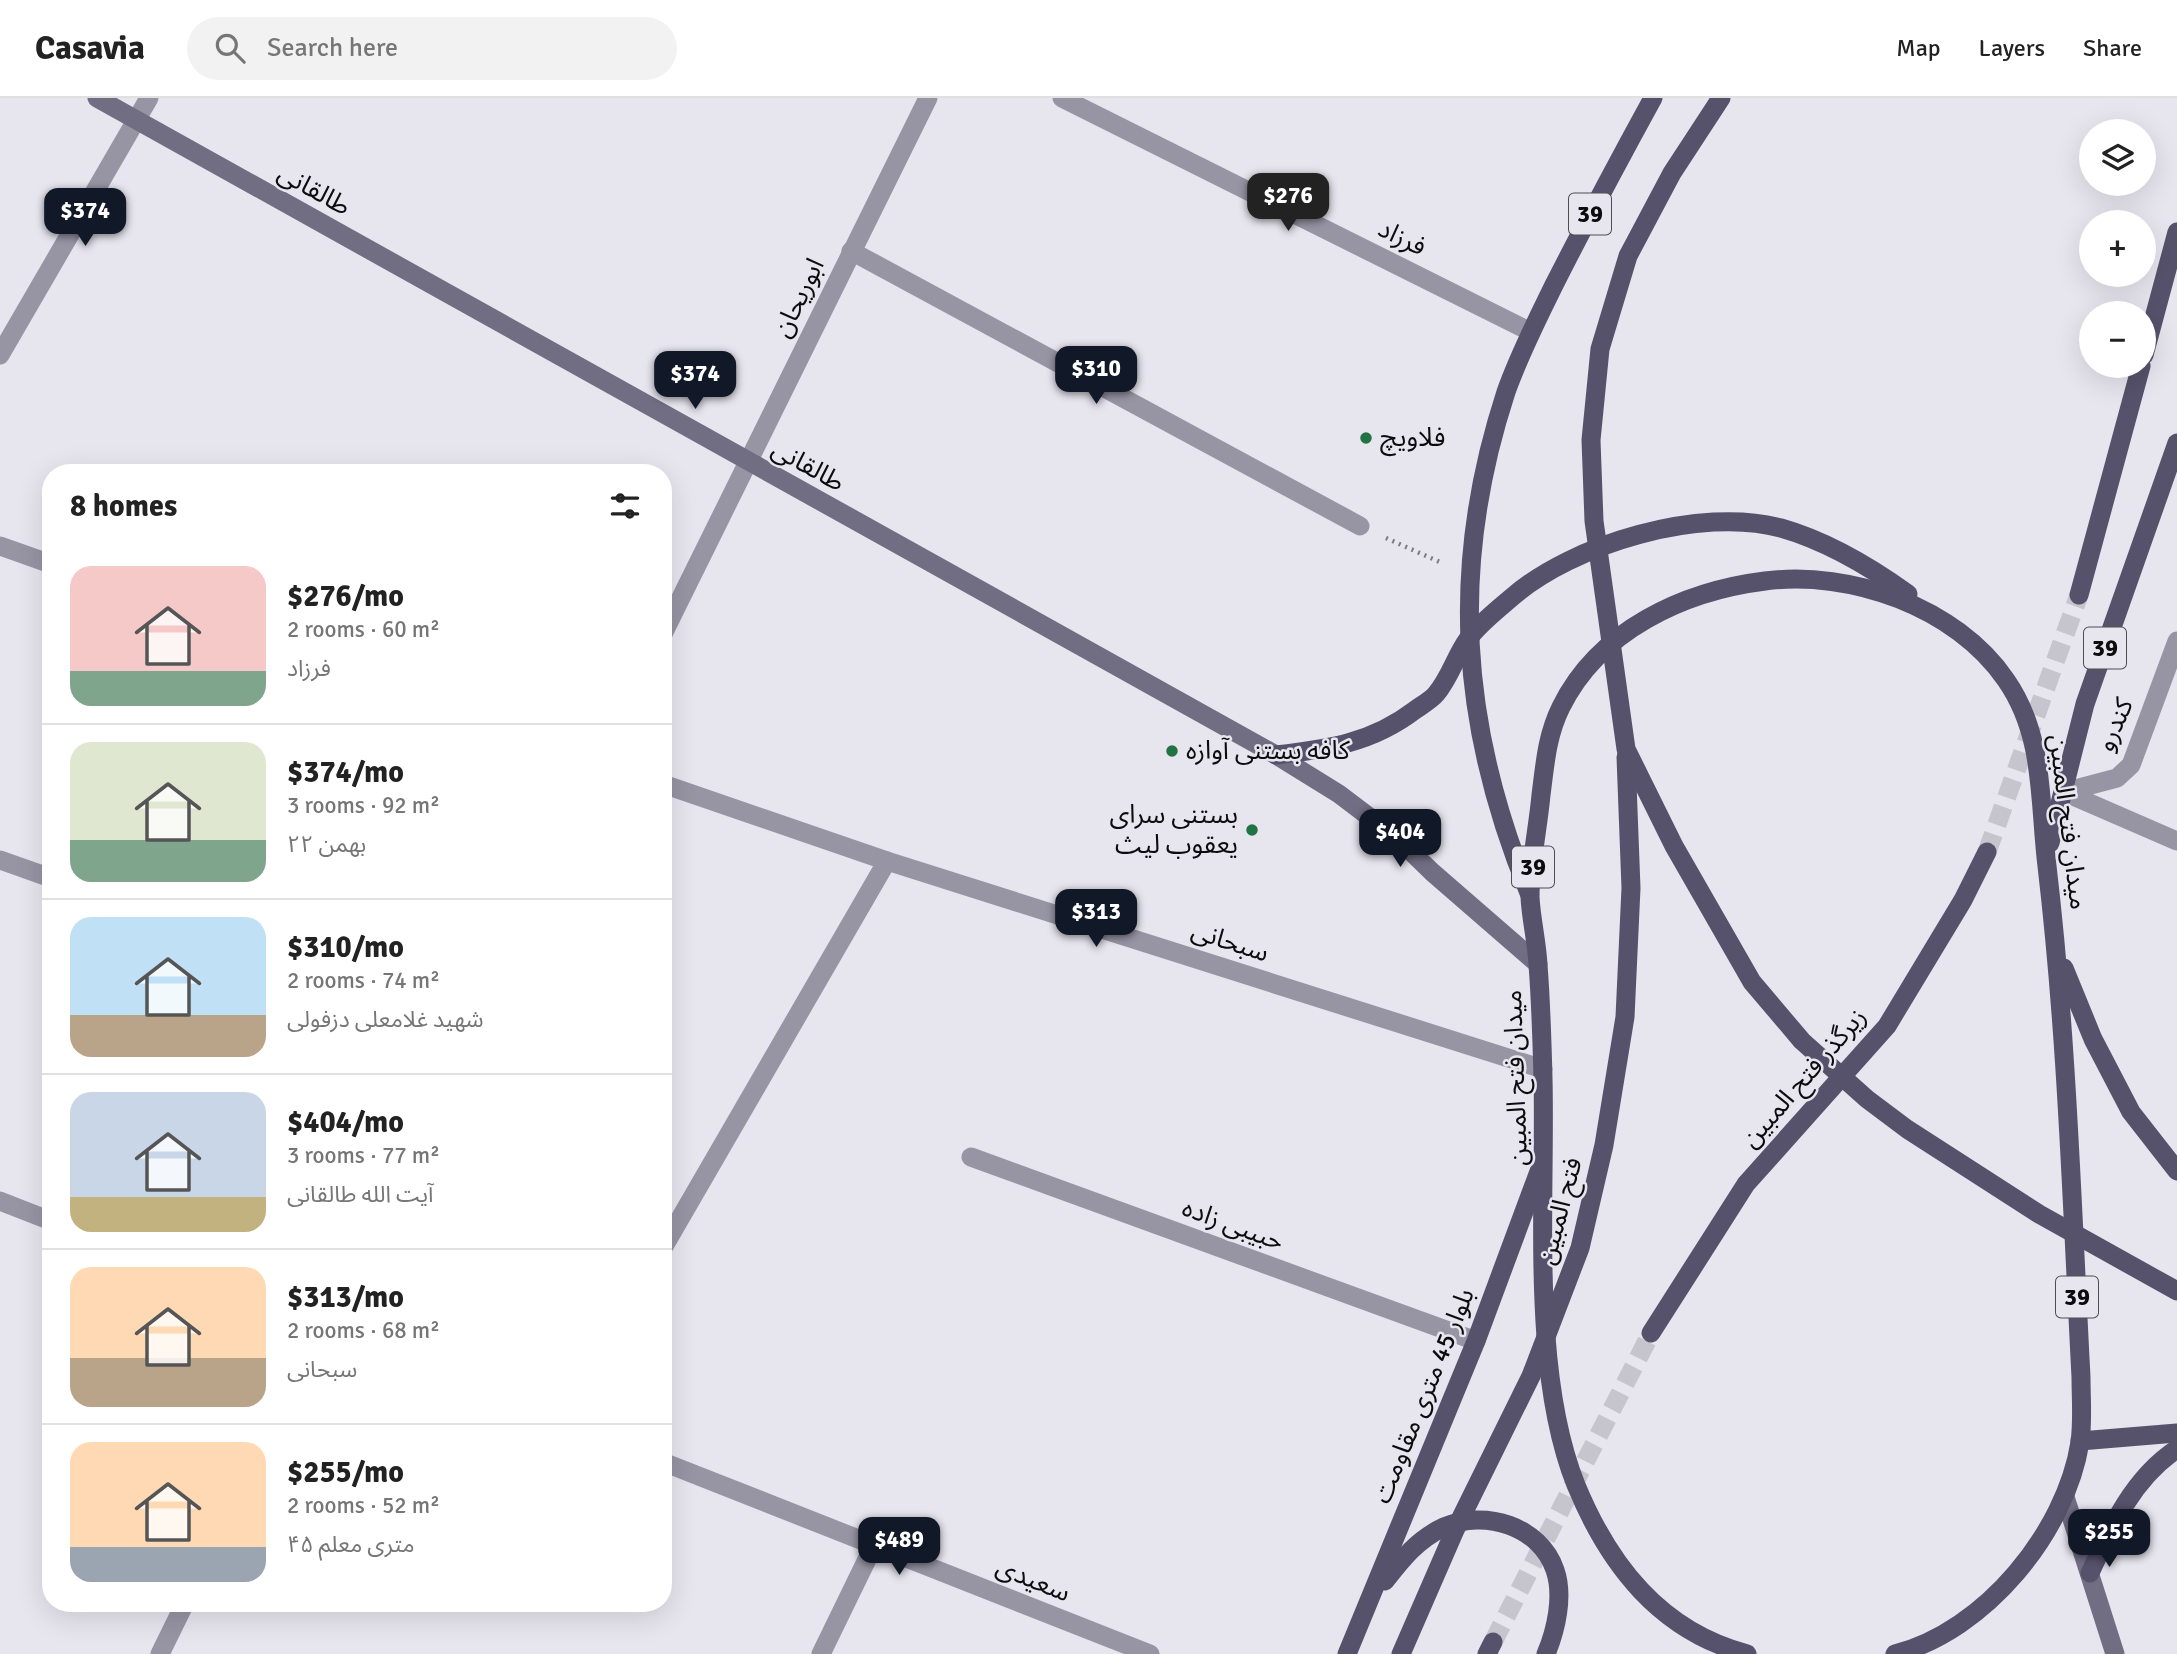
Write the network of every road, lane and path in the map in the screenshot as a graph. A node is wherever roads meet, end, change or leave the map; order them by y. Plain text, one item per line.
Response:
1 (97, 98) edge
2 (149, 98) edge
3 (928, 98) edge
4 (1062, 98) edge
5 (1653, 98) edge
6 (1721, 98) edge
7 (136, 120) junction
8 (2177, 232) edge
9 (851, 251) junction
10 (2156, 310) edge
11 (1531, 332) junction
12 (0, 355) edge
13 (2138, 378) edge
14 (2177, 443) edge
15 (747, 463) junction
16 (1360, 526) joint
17 (0, 546) edge
18 (42, 561) edge
19 (1470, 575) junction
20 (2079, 595) tunnel mouth
21 (672, 616) edge
22 (1940, 617) junction
23 (1469, 638) junction
24 (2177, 640) edge
25 (1626, 749) junction
26 (1276, 755) junction
27 (672, 787) edge
28 (2064, 792) junction
29 (2177, 841) edge
30 (1987, 852) tunnel mouth
31 (2046, 857) junction
32 (0, 860) edge
33 (887, 862) junction
34 (42, 875) edge
35 (1530, 895) junction
36 (2058, 954) junction
37 (1538, 964) junction
38 (1543, 1069) junction
39 (1545, 1156) junction
40 (971, 1157) dead end
41 (2177, 1171) edge
42 (0, 1201) edge
43 (42, 1217) edge
44 (672, 1232) edge
45 (2177, 1291) edge
46 (1651, 1333) tunnel mouth
47 (1476, 1342) junction
48 (2177, 1433) edge
49 (2080, 1441) junction
50 (2177, 1450) edge
51 (672, 1466) edge
52 (2065, 1497) junction
53 (874, 1545) junction
54 (2090, 1573) junction
55 (1372, 1597) junction
56 (181, 1612) edge
57 (1741, 1653) edge
58 (160, 1654) edge
59 (821, 1654) edge
60 (1150, 1654) edge
61 (1347, 1654) edge
62 (1401, 1654) edge
63 (1546, 1654) edge
64 (1712, 1654) edge
65 (1895, 1654) edge
66 (2115, 1654) edge

1 - 7 main road, طالقانی
2 - 7 street
3 - 9 street, ابوریحان
4 - 11 street, فرزاد
5 - 11 main road, 39
6 - 25 main road, bridge
7 - 12 street
7 - 15 main road, طالقانی
8 - 10 main road
9 - 15 street, ابوریحان
9 - 16 street
11 - 19 main road, 39
13 - 20 main road
14 - 28 main road, 39
15 - 21 street, ابوریحان
15 - 26 main road, طالقانی
16 - 19 path
17 - 18 street
19 - 23 main road, 39
22 - 23 main road
22 - 31 main road, میدان فتح المبین / 39
22 - 35 main road, میدان فتح المبین / 39
23 - 26 main road
23 - 35 main road, 39
24 - 28 street, کندرو
25 - 45 main road, bridge
25 - 62 main road, فتح المبین, bridge
26 - 37 main road, طالقانی
27 - 33 street, سبحانی
28 - 29 street
28 - 31 main road, 39
30 - 46 main road, زیرگذر فتح المبین
31 - 36 main road, میدان فتح المبین / 39
32 - 34 street
33 - 38 street, سبحانی
33 - 44 street
35 - 37 main road, میدان فتح المبین / 39
36 - 41 main road, 39
36 - 49 main road, میدان فتح المبین / 39
37 - 38 main road, میدان فتح المبین / 39
38 - 39 main road, میدان فتح المبین / 39
39 - 47 main road, بلوار 45 متری مقاومت
39 - 57 main road, میدان فتح المبین / 39
40 - 47 street, حبیبی زاده
42 - 43 street
47 - 55 main road, بلوار 45 متری مقاومت
48 - 49 main road
49 - 52 main road, میدان فتح المبین / 39
50 - 54 main road
51 - 53 street, سعیدی
52 - 54 main road
52 - 65 main road, میدان فتح المبین / 39
53 - 59 street
53 - 60 street, سعیدی
54 - 66 main road
55 - 61 main road, بلوار 45 متری مقاومت
55 - 63 main road
56 - 58 street
57 - 64 main road

